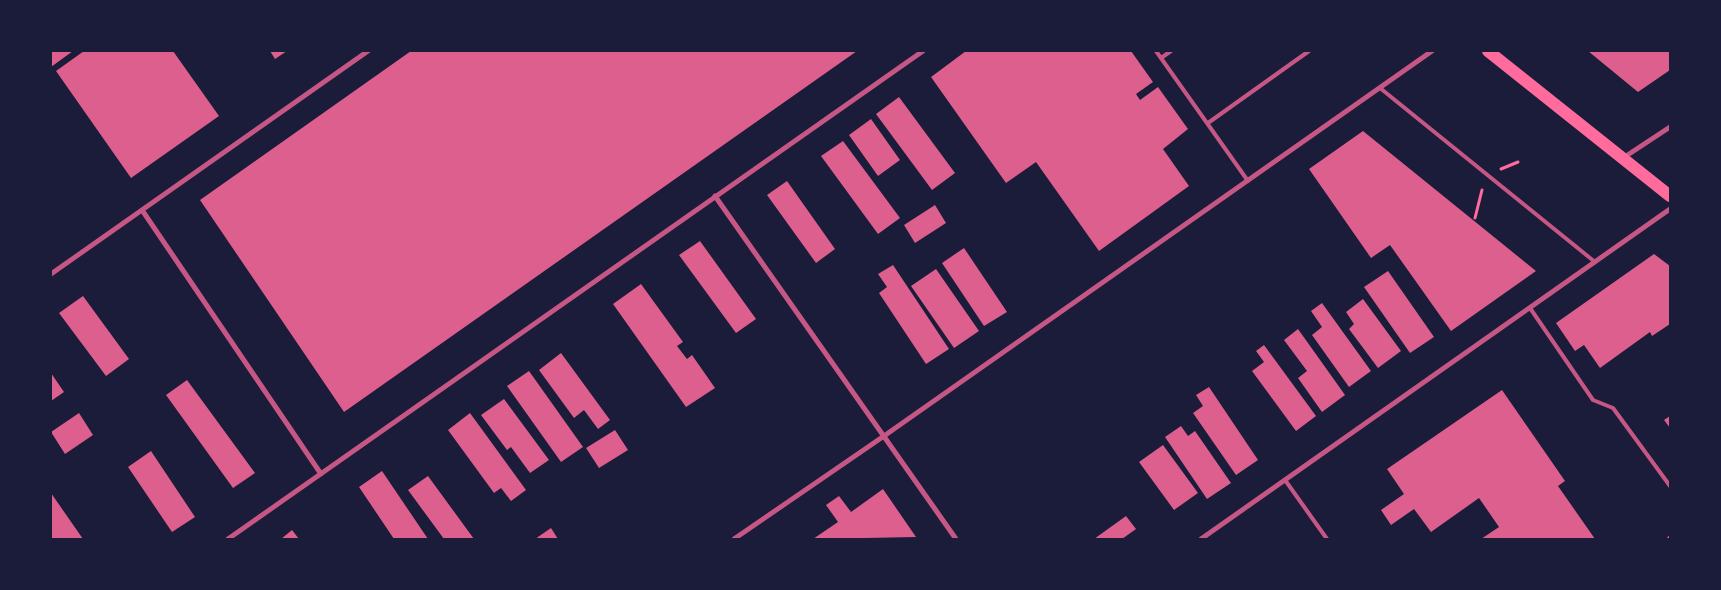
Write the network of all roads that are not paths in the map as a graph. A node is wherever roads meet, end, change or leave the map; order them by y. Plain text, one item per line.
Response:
1 (368, 51) edge
2 (923, 51) edge
3 (1156, 51) edge
4 (1171, 51) edge
5 (1309, 51) edge
6 (1432, 51) edge
7 (1488, 51) edge
8 (1161, 58) junction
9 (1380, 88) junction
10 (1208, 124) junction
11 (1670, 127) edge
12 (1623, 158) junction
13 (1248, 181) junction
14 (716, 196) junction
15 (1670, 196) edge
16 (1670, 209) edge
17 (142, 210) junction
18 (1595, 262) junction
19 (51, 274) edge
20 (1530, 308) junction
21 (884, 436) junction
22 (321, 474) junction
23 (1286, 480) junction
24 (1670, 486) edge
25 (228, 539) edge
26 (734, 539) edge
27 (956, 539) edge
28 (1202, 539) edge
29 (1327, 539) edge

1 - 17 street
2 - 14 street
3 - 8 lane
4 - 8 lane
5 - 10 lane
6 - 9 street
7 - 12 main road
8 - 10 lane
9 - 13 street
9 - 18 lane
10 - 13 lane
11 - 12 street
12 - 15 main road
13 - 21 street
14 - 21 street
14 - 22 street
16 - 18 street
17 - 19 street
17 - 22 street
18 - 20 street
20 - 23 street
20 - 24 lane
21 - 26 street
21 - 27 street
22 - 25 street
23 - 28 street
23 - 29 lane

